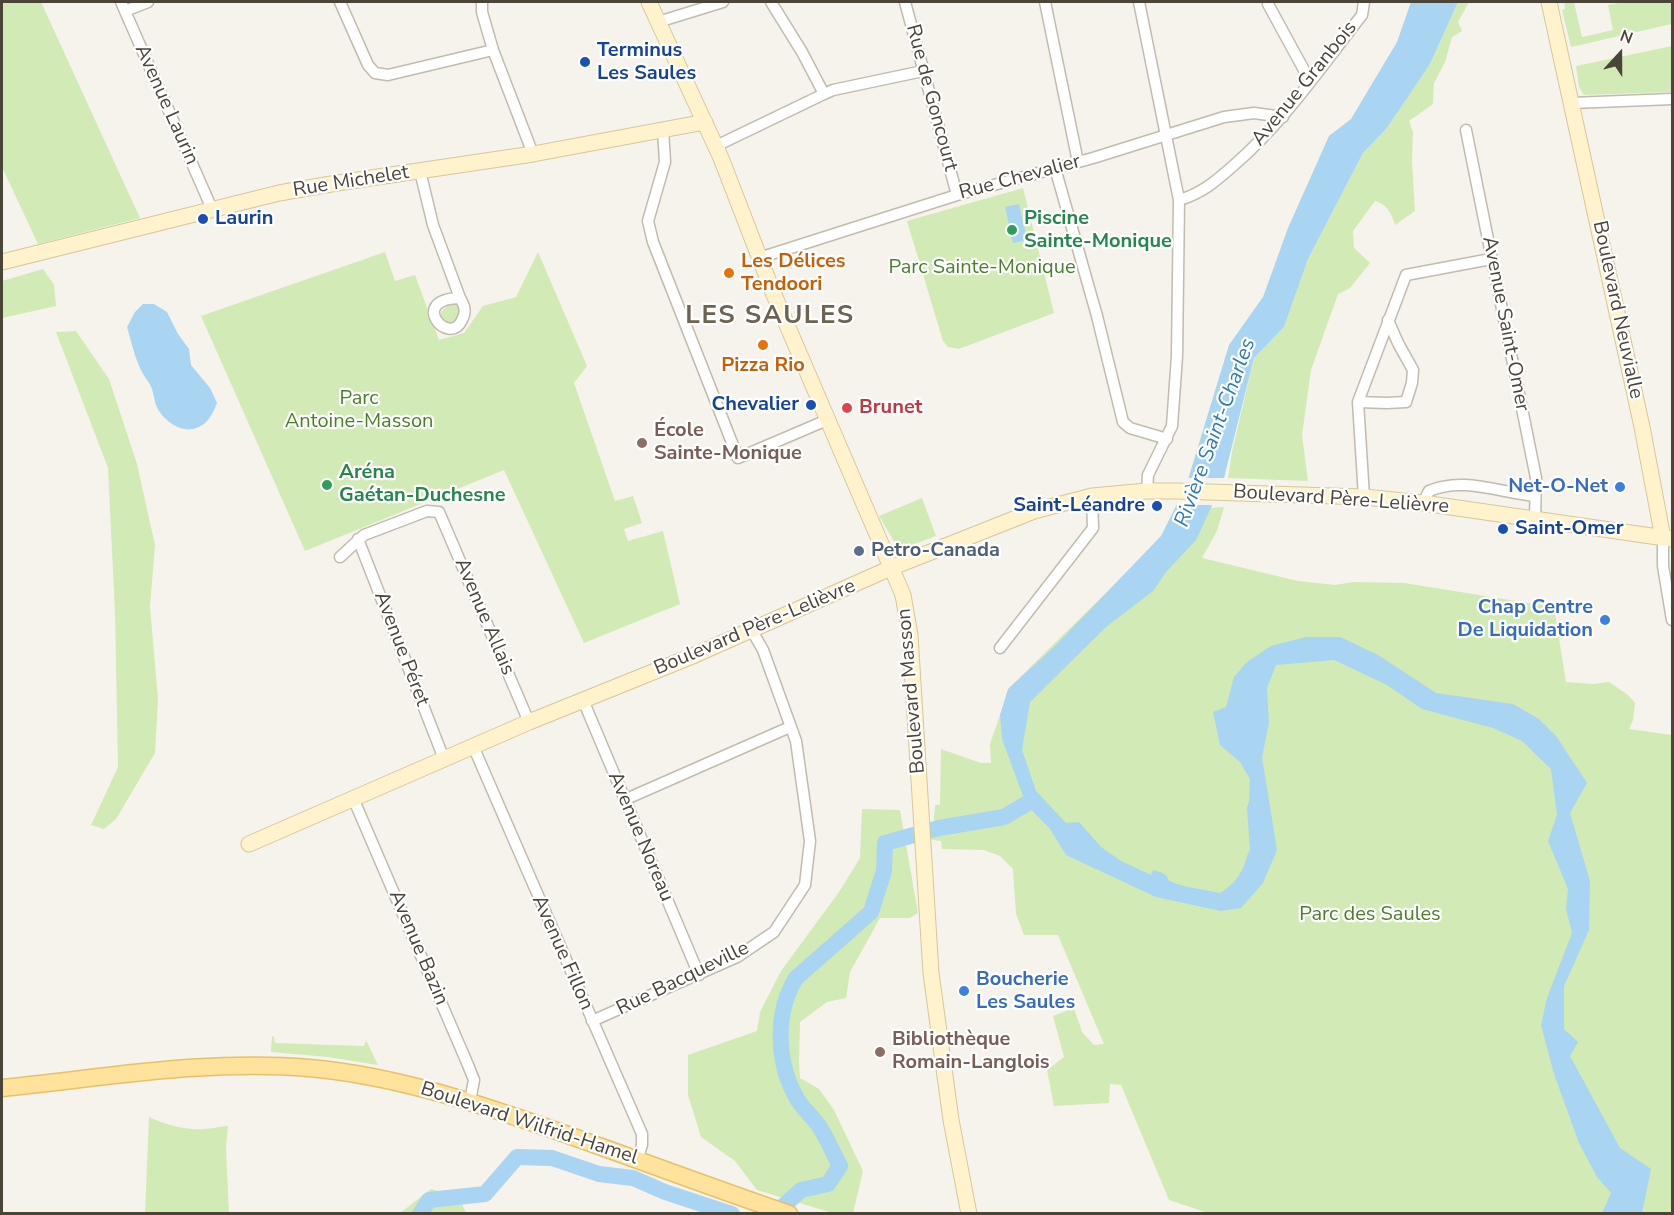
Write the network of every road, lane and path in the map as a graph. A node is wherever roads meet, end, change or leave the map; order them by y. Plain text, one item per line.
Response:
1 (148, 2) edge
2 (340, 2) edge
3 (482, 2) edge
4 (649, 2) edge
5 (723, 2) edge
6 (771, 2) edge
7 (905, 2) edge
8 (1044, 2) edge
9 (1140, 2) edge
10 (1364, 2) edge
11 (1549, 2) edge
12 (1268, 4) dead end
13 (123, 6) edge
14 (658, 22) junction
15 (493, 50) junction
16 (923, 71) junction
17 (1310, 81) junction
18 (824, 94) junction
19 (1672, 99) edge
20 (1572, 102) junction
21 (1283, 117) junction
22 (705, 122) junction
23 (663, 129) junction
24 (1466, 130) dead end
25 (1166, 134) junction
26 (716, 146) junction
27 (533, 154) junction
28 (1078, 162) junction
29 (1055, 168) junction
30 (420, 171) junction
31 (957, 195) junction
32 (1179, 200) junction
33 (212, 209) junction
34 (759, 258) junction
35 (1491, 259) junction
36 (2, 262) edge
37 (460, 298) dead end
38 (1388, 320) junction
39 (1358, 402) junction
40 (828, 420) junction
41 (1167, 439) junction
42 (1148, 491) junction
43 (1092, 496) junction
44 (1535, 496) junction
45 (1364, 497) junction
46 (1423, 503) junction
47 (1535, 519) junction
48 (1668, 538) edge
49 (358, 539) junction
50 (340, 558) dead end
51 (893, 567) junction
52 (1672, 620) edge
53 (751, 629) junction
54 (1000, 648) dead end
55 (583, 700) junction
56 (529, 722) junction
57 (790, 727) junction
58 (473, 746) junction
59 (444, 759) junction
60 (353, 798) junction
61 (624, 800) junction
62 (249, 844) dead end
63 (699, 975) junction
64 (592, 1021) junction
65 (5, 1088) edge
66 (470, 1101) junction
67 (637, 1160) junction
68 (787, 1213) edge
69 (969, 1214) edge

1 - 13 street
2 - 15 street
3 - 15 street
4 - 14 main road, Boulevard Masson
5 - 14 street
6 - 18 street
7 - 16 street, Rue de Goncourt
8 - 28 street
9 - 25 street
10 - 17 street, Avenue Granbois
11 - 20 main road, Boulevard Neuvialle
12 - 17 street
13 - 33 street, Avenue Laurin
14 - 22 main road, Boulevard Masson
15 - 27 street
16 - 18 street
16 - 31 street, Rue de Goncourt
17 - 21 street, Avenue Granbois
18 - 26 street
19 - 20 street
20 - 48 main road, Boulevard Neuvialle
21 - 25 street, Rue Chevalier
21 - 32 street, Avenue Granbois
22 - 23 main road, Rue Michelet
22 - 26 main road, Boulevard Masson
23 - 27 main road, Rue Michelet
23 - 40 street
24 - 35 street, Avenue Saint-Omer
25 - 28 street, Rue Chevalier
25 - 32 street
26 - 34 main road, Boulevard Masson
27 - 30 main road, Rue Michelet
28 - 29 street, Rue Chevalier
29 - 31 street, Rue Chevalier
29 - 41 street
30 - 33 main road, Rue Michelet
30 - 37 street
31 - 34 street, Rue Chevalier
32 - 41 street
33 - 36 main road, Rue Michelet
34 - 40 main road, Boulevard Masson
35 - 38 street
35 - 44 street, Avenue Saint-Omer
38 - 39 street
38 - 39 street
39 - 45 street
40 - 51 main road, Boulevard Masson
41 - 42 street
42 - 43 main road, Boulevard Père-Lelièvre
42 - 45 main road, Boulevard Père-Lelièvre
43 - 51 main road, Boulevard Père-Lelièvre
43 - 54 street
44 - 46 street
44 - 47 street, Avenue Saint-Omer
45 - 46 main road, Boulevard Père-Lelièvre
46 - 47 main road, Boulevard Père-Lelièvre
47 - 48 main road, Boulevard Père-Lelièvre
48 - 52 street, Boulevard Neuvialle
49 - 50 street
49 - 56 street, Avenue Allais
49 - 59 street, Avenue Péret
51 - 53 main road, Boulevard Père-Lelièvre
51 - 69 main road, Boulevard Masson
53 - 55 main road, Boulevard Père-Lelièvre
53 - 57 street, Rue Bacqueville
55 - 56 main road, Boulevard Père-Lelièvre
55 - 61 street, Avenue Noreau
56 - 58 main road, Boulevard Père-Lelièvre
57 - 61 street
57 - 63 street, Rue Bacqueville
58 - 59 main road, Boulevard Père-Lelièvre
58 - 64 street, Avenue Fillon
59 - 60 main road, Boulevard Père-Lelièvre
60 - 62 main road, Boulevard Père-Lelièvre
60 - 66 street, Avenue Bazin
61 - 63 street, Avenue Noreau
63 - 64 street, Rue Bacqueville
64 - 67 street, Avenue Fillon
65 - 66 main road, Boulevard Wilfrid-Hamel
66 - 67 main road, Boulevard Wilfrid-Hamel
67 - 68 main road, Boulevard Wilfrid-Hamel

